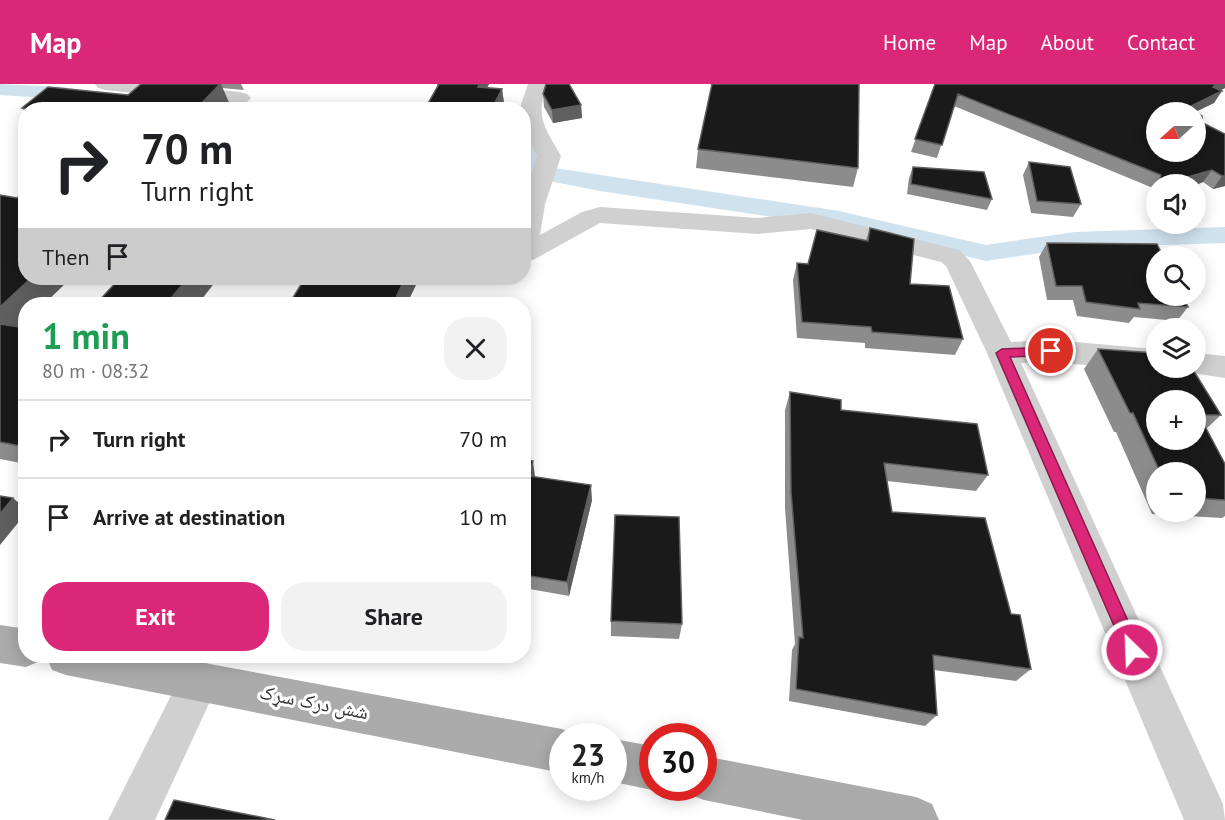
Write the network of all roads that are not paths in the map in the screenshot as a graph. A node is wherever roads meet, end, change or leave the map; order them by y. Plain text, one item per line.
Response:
1 (105, 84) edge
2 (538, 84) edge
3 (240, 98) dead end
4 (528, 102) edge
5 (531, 122) edge
6 (531, 214) edge
7 (531, 250) edge
8 (1002, 353) junction
9 (1146, 359) edge
10 (1206, 365) edge
11 (1225, 367) edge
12 (0, 644) edge
13 (18, 647) edge
14 (105, 663) edge
15 (200, 680) junction
16 (549, 748) edge
17 (717, 781) edge
18 (130, 820) edge
19 (916, 820) edge
20 (1207, 820) edge

1 - 3 street
2 - 4 street
5 - 6 street
7 - 8 street
8 - 9 street
8 - 20 street
10 - 11 street
12 - 13 main road
14 - 15 main road, شش درک سړک
15 - 16 main road, شش درک سړک
15 - 18 street
17 - 19 main road

